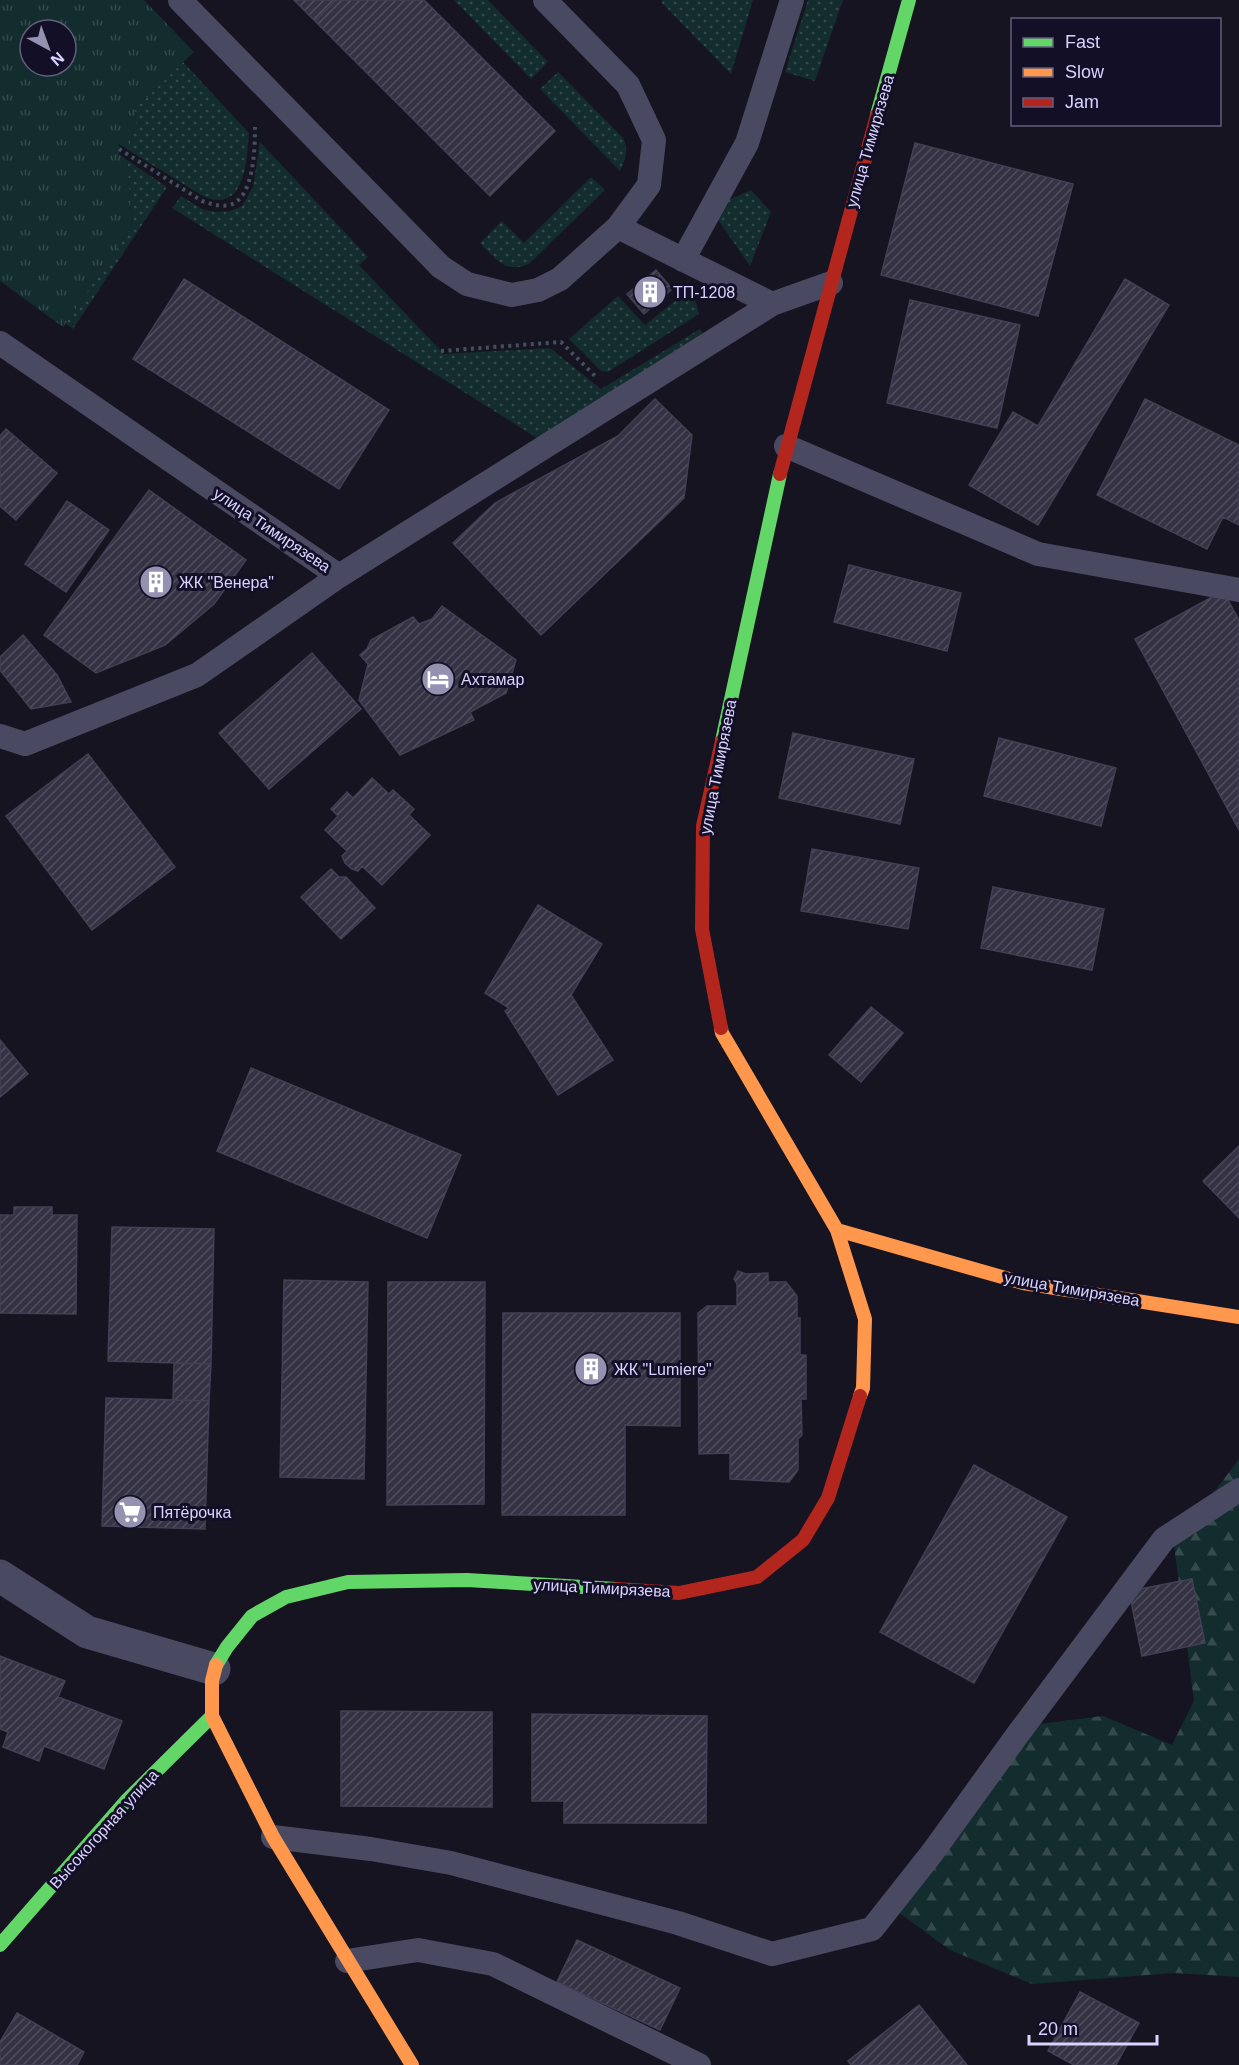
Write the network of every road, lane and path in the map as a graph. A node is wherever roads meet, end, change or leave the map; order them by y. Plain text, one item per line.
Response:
1 (180, 0) edge
2 (545, 0) edge
3 (792, 0) edge
4 (909, 0) edge
5 (257, 78) junction
6 (119, 149) dead end
7 (618, 227) junction
8 (683, 260) junction
9 (831, 283) junction
10 (772, 304) junction
11 (0, 343) edge
12 (441, 351) dead end
13 (598, 378) dead end
14 (786, 446) junction
15 (339, 576) junction
16 (1239, 590) edge
17 (0, 736) edge
18 (837, 1230) junction
19 (1239, 1317) edge
20 (1239, 1490) edge
21 (0, 1576) edge
22 (214, 1669) junction
23 (212, 1716) junction
24 (273, 1837) junction
25 (0, 1945) edge
26 (347, 1961) junction
27 (412, 2065) edge
28 (699, 2065) edge

1 - 5 lane
2 - 7 lane
3 - 8 lane
4 - 9 street, улица Тимирязева
5 - 6 path
5 - 7 lane
7 - 8 lane
8 - 10 lane
9 - 10 lane, улица Тимирязева
9 - 14 street, улица Тимирязева
10 - 15 lane, улица Тимирязева
11 - 15 lane, улица Тимирязева
12 - 13 path
14 - 16 lane
14 - 18 street, улица Тимирязева
15 - 17 lane
18 - 19 street, улица Тимирязева
18 - 22 street, улица Тимирязева
20 - 24 lane
21 - 22 street
22 - 23 street, улица Тимирязева
23 - 24 street
23 - 25 street, Высокогорная улица
24 - 26 street
26 - 27 street
26 - 28 lane

